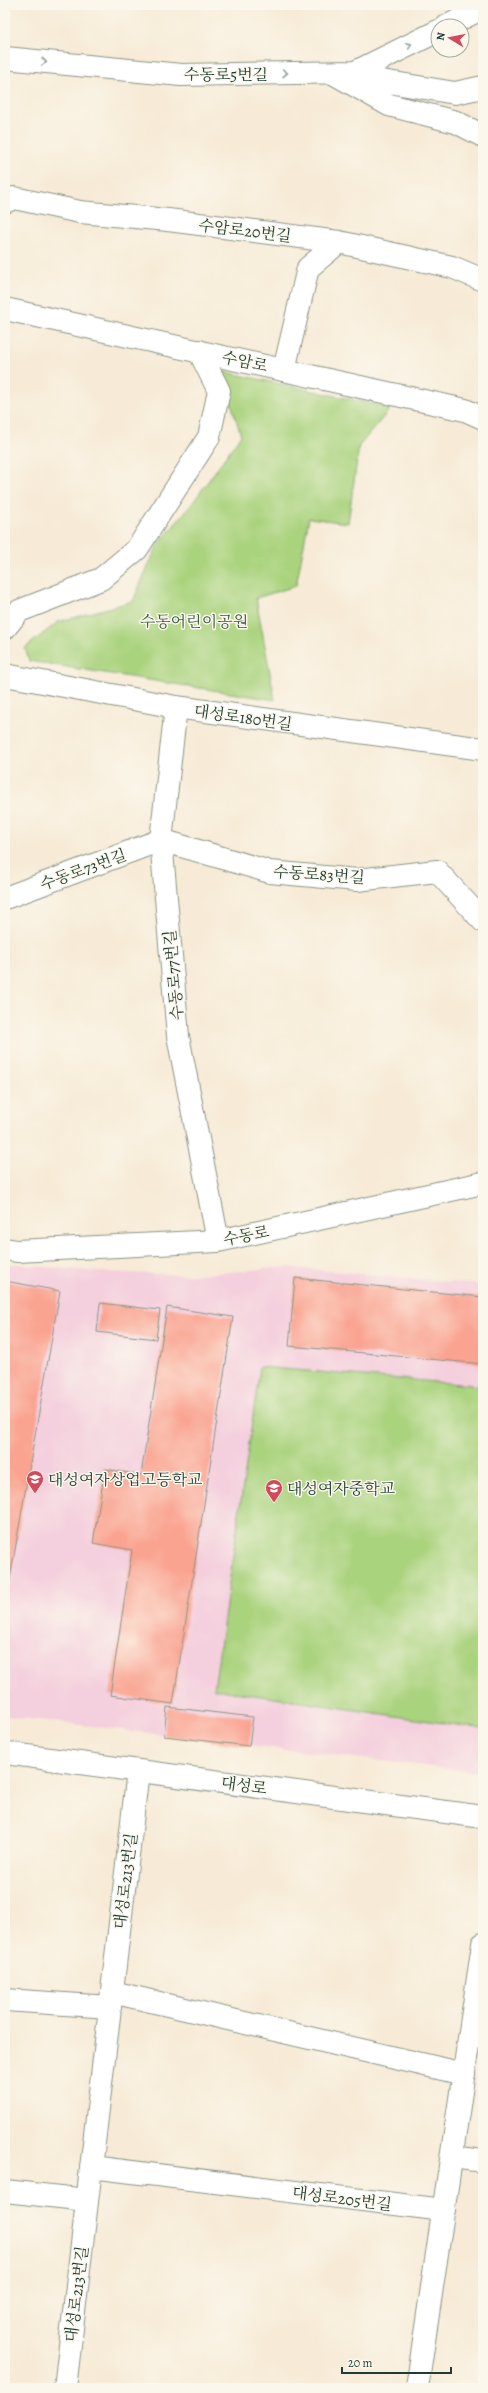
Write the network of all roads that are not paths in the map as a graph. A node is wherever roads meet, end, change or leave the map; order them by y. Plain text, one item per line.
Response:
1 (483, 8) edge
2 (463, 18) edge
3 (430, 35) edge
4 (5, 58) edge
5 (333, 73) junction
6 (483, 87) edge
7 (483, 136) edge
8 (5, 202) edge
9 (339, 242) junction
10 (483, 280) edge
11 (5, 309) edge
12 (199, 351) junction
13 (284, 370) junction
14 (483, 418) edge
15 (5, 628) edge
16 (5, 675) edge
17 (176, 707) junction
18 (483, 749) edge
19 (161, 840) junction
20 (5, 898) edge
21 (483, 921) edge
22 (483, 1183) edge
23 (218, 1241) junction
24 (5, 1249) edge
25 (5, 1753) edge
26 (138, 1771) junction
27 (483, 1817) edge
28 (483, 1944) edge
29 (111, 1999) junction
30 (5, 2000) edge
31 (464, 2074) junction
32 (452, 2157) junction
33 (483, 2161) edge
34 (91, 2167) junction
35 (5, 2191) edge
36 (87, 2200) junction
37 (444, 2210) junction
38 (65, 2388) edge
39 (417, 2388) edge

1 - 2 street
5 -> 3 street, 수동로5번길
4 -> 5 street, 수동로5번길
5 - 6 street
5 - 7 street
8 - 9 street, 수암로20번길
9 - 10 street, 수암로20번길
9 - 13 street
11 - 12 street, 수암로
12 - 13 street, 수암로
12 - 15 street
13 - 14 street, 수암로
16 - 17 street, 대성로180번길
17 - 18 street, 대성로180번길
17 - 19 street, 수동로77번길
19 - 20 street, 수동로73번길
19 - 21 street, 수동로83번길
19 - 23 street, 수동로77번길
22 - 23 street, 수동로
23 - 24 street, 수동로
25 - 26 street, 대성로
26 - 27 street, 대성로
26 - 29 street, 대성로213번길
28 - 31 street
29 - 30 street
29 - 31 street
29 - 34 street, 대성로213번길
31 - 32 street
32 - 33 street
32 - 37 street
34 - 36 street, 대성로213번길
34 - 37 street, 대성로205번길
35 - 36 street
36 - 38 street, 대성로213번길
37 - 39 street

